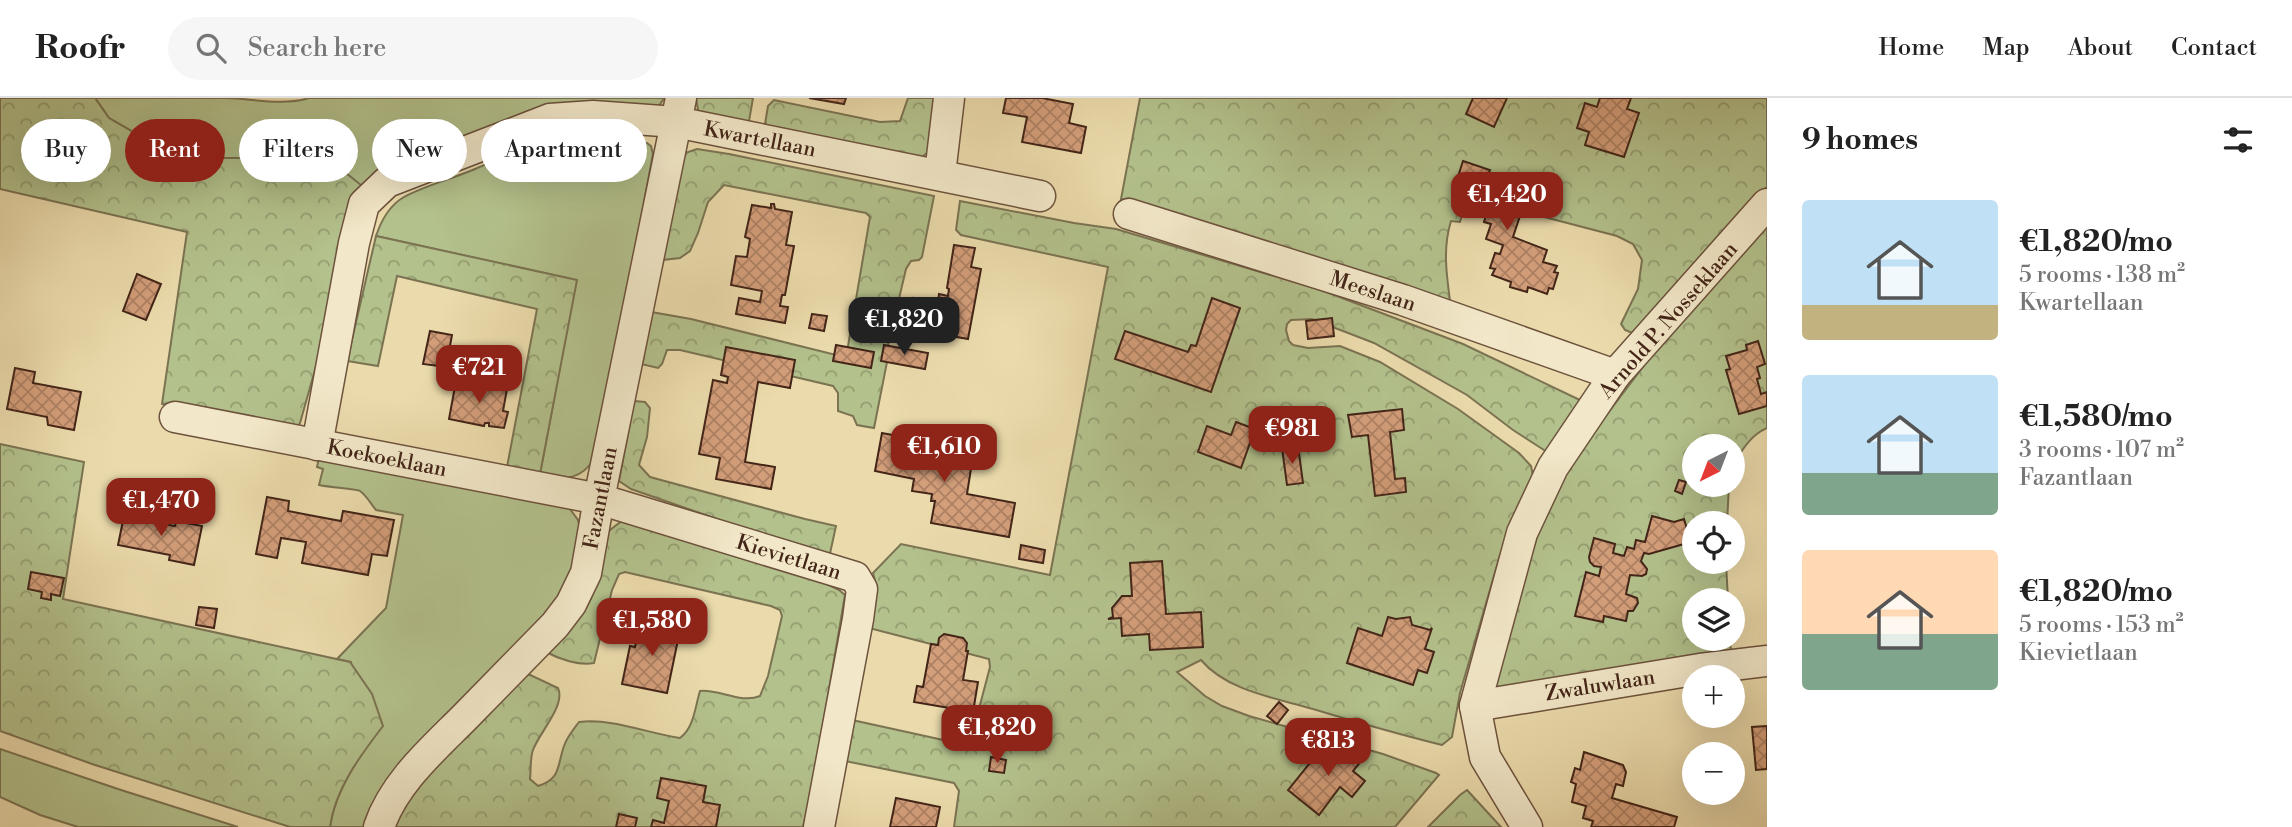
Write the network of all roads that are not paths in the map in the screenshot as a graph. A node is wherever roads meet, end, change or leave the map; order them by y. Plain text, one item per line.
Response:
1 (949, 98) edge
2 (679, 110) edge
3 (940, 174) junction
4 (1040, 196) dead end
5 (1767, 204) edge
6 (1129, 214) dead end
7 (1615, 375) junction
8 (175, 417) dead end
9 (317, 445) junction
10 (599, 499) junction
11 (1767, 661) edge
12 (1475, 706) junction
13 (379, 827) edge
14 (819, 827) edge
15 (1527, 827) edge

1 - 3 street
2 - 3 street, Kwartellaan
2 - 9 street, Kwartellaan
2 - 10 street, Fazantlaan
3 - 4 street, Kwartellaan
5 - 7 street, Arnold P. Nosseklaan
6 - 7 street, Meeslaan
7 - 12 street, Arnold P. Nosseklaan
8 - 9 street, Koekoeklaan
9 - 10 street, Koekoeklaan
10 - 13 street, Fazantlaan
10 - 14 street, Kievietlaan
11 - 12 street, Zwaluwlaan
12 - 15 street, Arnold P. Nosseklaan

